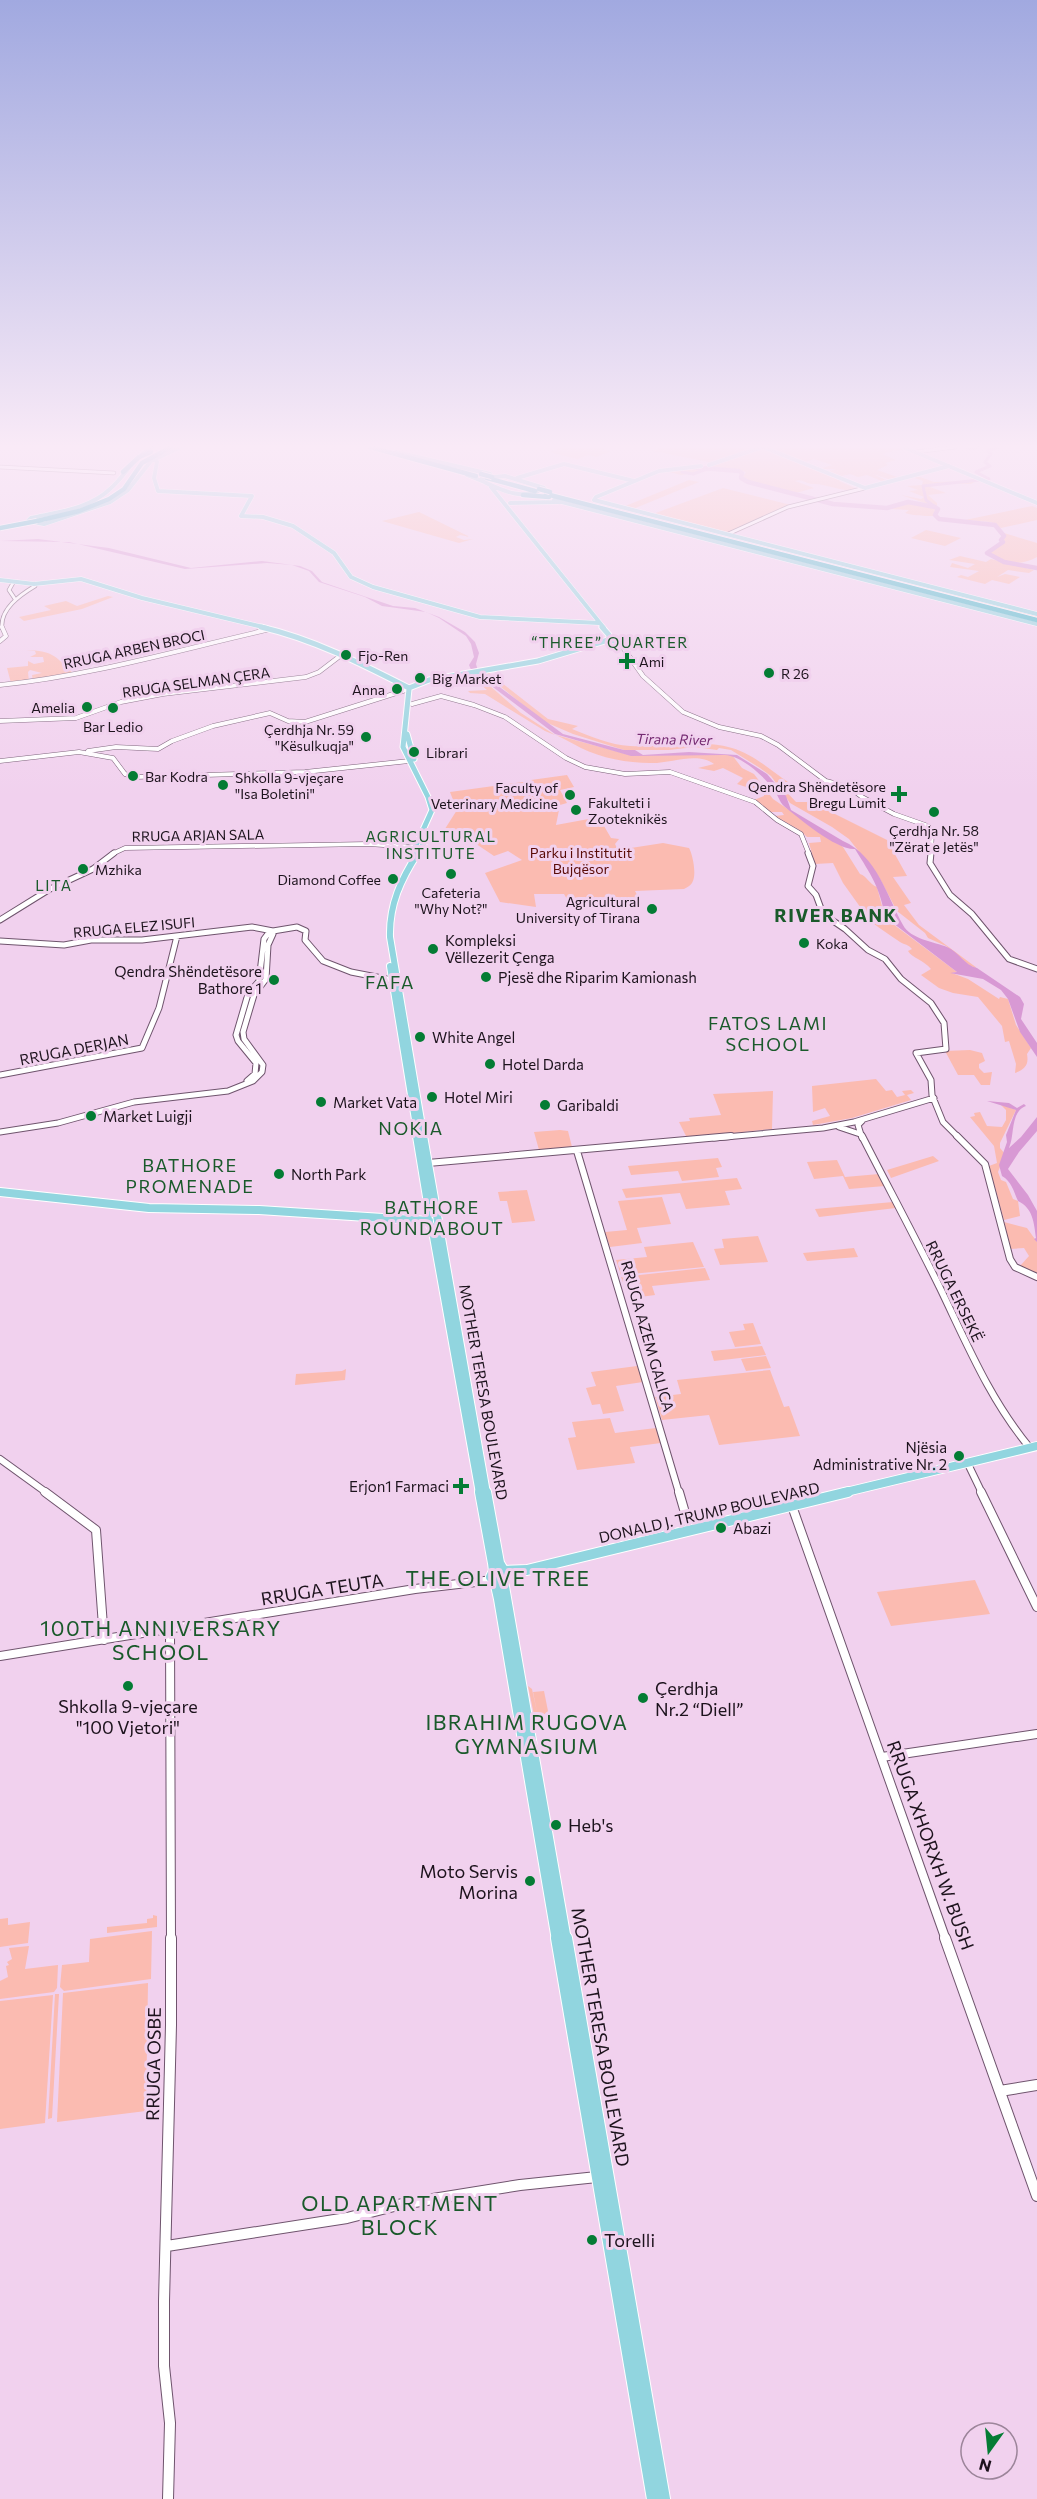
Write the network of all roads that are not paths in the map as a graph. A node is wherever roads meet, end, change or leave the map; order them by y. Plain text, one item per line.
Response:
1 (342, 564) edge
2 (553, 564) edge
3 (556, 564) edge
4 (815, 564) edge
5 (821, 564) edge
6 (842, 564) edge
7 (0, 580) edge
8 (13, 583) junction
9 (35, 585) junction
10 (15, 598) junction
11 (1037, 619) edge
12 (602, 625) junction
13 (271, 629) junction
14 (0, 641) edge
15 (611, 642) junction
16 (340, 656) junction
17 (0, 685) edge
18 (412, 688) junction
19 (415, 702) junction
20 (0, 721) edge
21 (84, 752) junction
22 (0, 761) edge
23 (412, 761) junction
24 (421, 841) junction
25 (0, 920) edge
26 (271, 932) junction
27 (177, 936) junction
28 (0, 941) edge
29 (1037, 969) edge
30 (386, 980) junction
31 (393, 989) junction
32 (0, 1075) edge
33 (934, 1098) junction
34 (865, 1118) junction
35 (848, 1123) junction
36 (823, 1128) junction
37 (856, 1129) junction
38 (0, 1130) edge
39 (577, 1151) junction
40 (428, 1163) junction
41 (0, 1192) edge
42 (438, 1217) junction
43 (427, 1218) junction
44 (1037, 1277) edge
45 (1034, 1447) edge
46 (0, 1459) edge
47 (968, 1464) junction
48 (792, 1506) junction
49 (690, 1530) junction
50 (498, 1576) junction
51 (1037, 1606) edge
52 (170, 1629) junction
53 (104, 1640) junction
54 (0, 1656) edge
55 (1037, 1734) edge
56 (882, 1757) junction
57 (1037, 2085) edge
58 (1000, 2091) junction
59 (597, 2177) junction
60 (1037, 2196) edge
61 (167, 2246) junction
62 (168, 2499) edge
63 (652, 2499) edge
64 (664, 2499) edge

1 - 12 main road
2 - 12 main road
3 - 12 main road
4 - 11 main road
5 - 11 highway
6 - 11 main road
7 - 8 main road
8 - 9 main road
8 - 10 street
9 - 10 street
9 - 13 main road
10 - 14 street
12 - 15 main road
13 - 16 main road
13 - 17 street, RRUGA ARBEN BROCI
15 - 18 main road
15 - 29 street
16 - 18 main road
16 - 20 street, RRUGA SELMAN ÇERA
18 - 19 main road
18 - 21 street
18 - 23 main road
19 - 23 main road
19 - 33 street
21 - 22 street
21 - 23 street
23 - 24 main road
23 - 24 main road
24 - 25 street, RRUGA ARJAN SALA
24 - 30 main road, MOTHER TERESA BOULEVARD
24 - 40 main road, MOTHER TERESA BOULEVARD
26 - 27 street, RRUGA ELEZ ISUFI
26 - 30 street
26 - 30 street, RRUGA ELEZ ISUFI
26 - 38 street
27 - 28 street, RRUGA ELEZ ISUFI
27 - 32 street, RRUGA DERJAN
30 - 31 main road, MOTHER TERESA BOULEVARD
30 - 31 street
31 - 43 main road, MOTHER TERESA BOULEVARD
33 - 34 street
33 - 44 street
34 - 35 street
34 - 37 street
35 - 36 street
35 - 37 street
36 - 37 street
36 - 39 street
37 - 45 street, RRUGA ERSEKË
39 - 40 street
39 - 49 street, RRUGA AZEM GALICA
40 - 42 main road, MOTHER TERESA BOULEVARD
41 - 43 main road
42 - 43 main road
42 - 50 main road, MOTHER TERESA BOULEVARD
43 - 50 main road, MOTHER TERESA BOULEVARD
45 - 47 main road, DONALD J. TRUMP BOULEVARD
46 - 53 street
47 - 48 main road, DONALD J. TRUMP BOULEVARD
47 - 51 street
48 - 49 main road, DONALD J. TRUMP BOULEVARD
48 - 56 street, RRUGA XHORXH W. BUSH
49 - 50 main road, DONALD J. TRUMP BOULEVARD
50 - 52 street, RRUGA TEUTA
50 - 59 main road, MOTHER TERESA BOULEVARD
50 - 64 main road, MOTHER TERESA BOULEVARD
52 - 53 street, RRUGA TEUTA
52 - 61 street, RRUGA OSBE
53 - 54 street, RRUGA TEUTA
55 - 56 street
56 - 58 street, RRUGA XHORXH W. BUSH
57 - 58 street
58 - 60 street, RRUGA XHORXH W. BUSH
59 - 61 street
59 - 63 main road, MOTHER TERESA BOULEVARD
61 - 62 street, RRUGA OSBE

